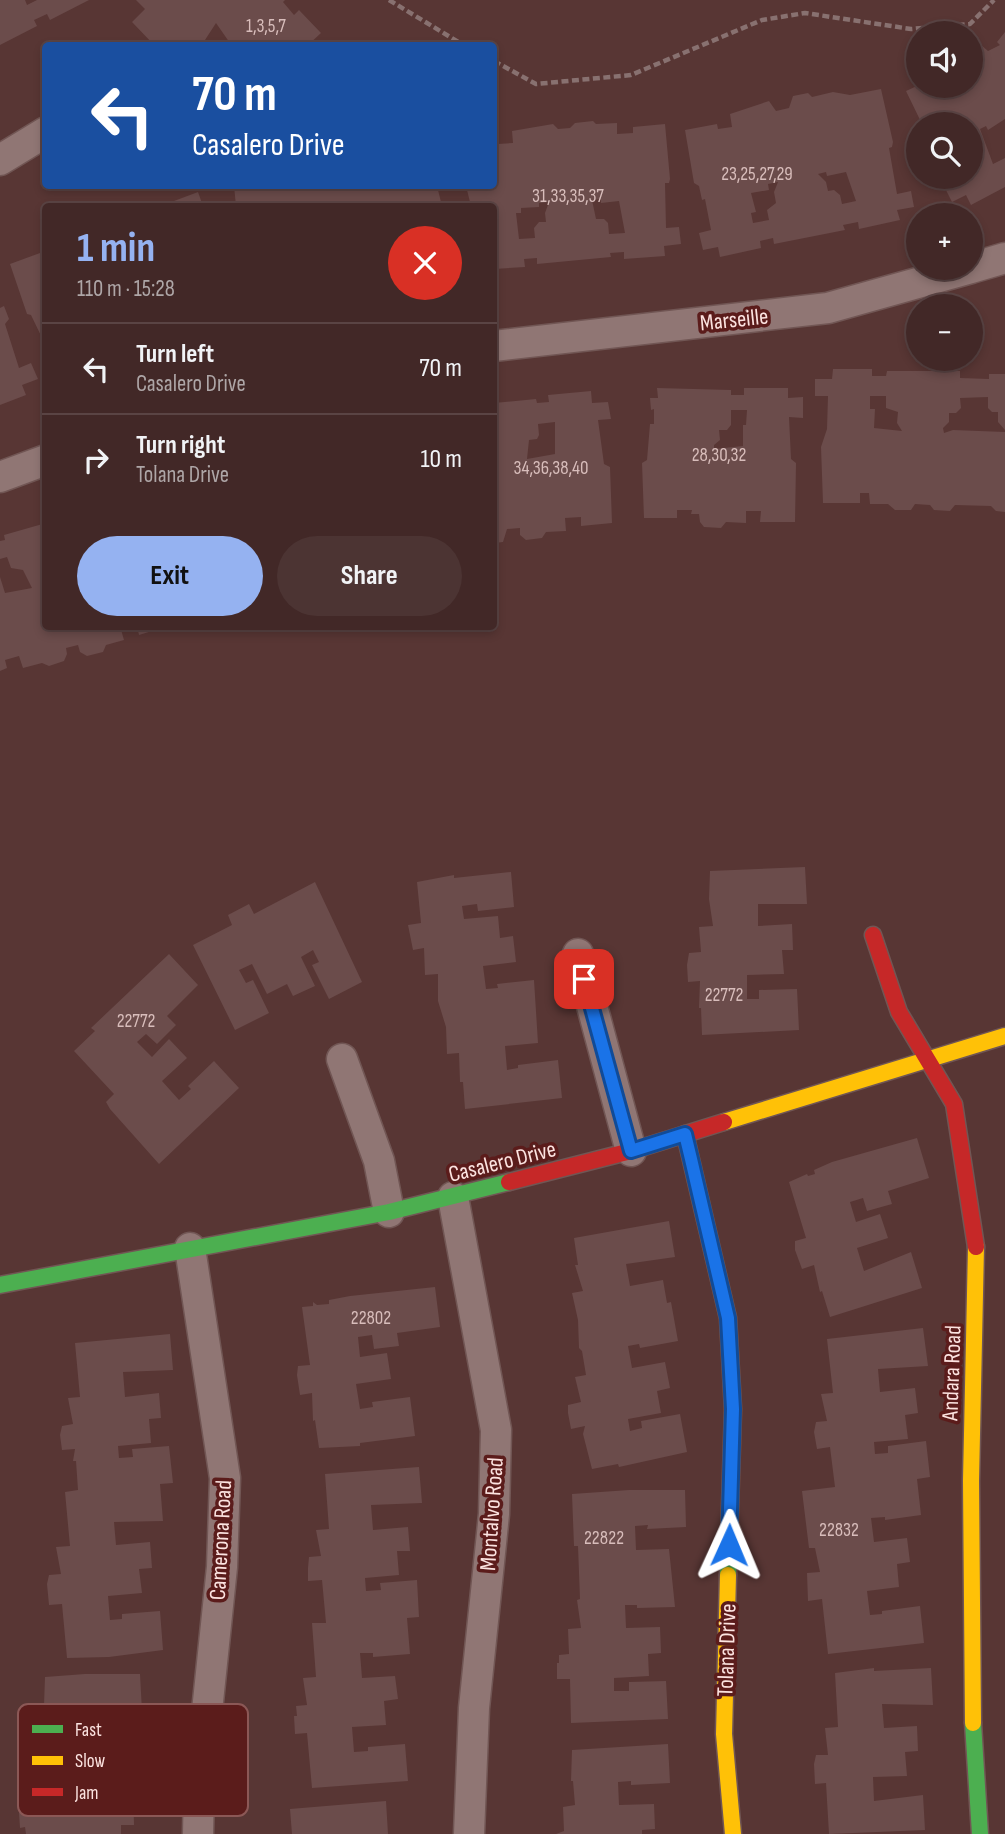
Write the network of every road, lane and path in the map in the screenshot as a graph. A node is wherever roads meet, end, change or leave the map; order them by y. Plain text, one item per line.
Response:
1 (389, 0) edge
2 (994, 0) edge
3 (458, 42) edge
4 (497, 63) edge
5 (42, 134) edge
6 (0, 159) edge
7 (1005, 258) edge
8 (983, 264) edge
9 (928, 280) edge
10 (497, 346) edge
11 (42, 461) edge
12 (0, 477) edge
13 (873, 935) dead end
14 (578, 954) dead end
15 (1005, 1036) edge
16 (342, 1059) dead end
17 (929, 1060) junction
18 (685, 1134) junction
19 (631, 1151) junction
20 (453, 1197) junction
21 (389, 1212) junction
22 (190, 1248) junction
23 (0, 1285) edge
24 (208, 1704) edge
25 (198, 1816) edge
26 (198, 1834) edge
27 (469, 1834) edge
28 (733, 1834) edge
29 (980, 1834) edge

1 - 3 path
2 - 4 path
5 - 6 street
7 - 8 street, Marseille
9 - 10 street, Marseille
11 - 12 street
13 - 17 street, Andara Road
14 - 19 street
15 - 17 street, Casalero Drive
16 - 21 street
17 - 18 street, Casalero Drive
17 - 29 street, Andara Road
18 - 19 street, Casalero Drive
18 - 28 street, Tolana Drive
19 - 20 street, Casalero Drive
20 - 21 street, Casalero Drive
20 - 27 street, Montalvo Road
21 - 22 street, Casalero Drive
22 - 23 street, Casalero Drive
22 - 24 street, Camerona Road
25 - 26 street, Camerona Road

